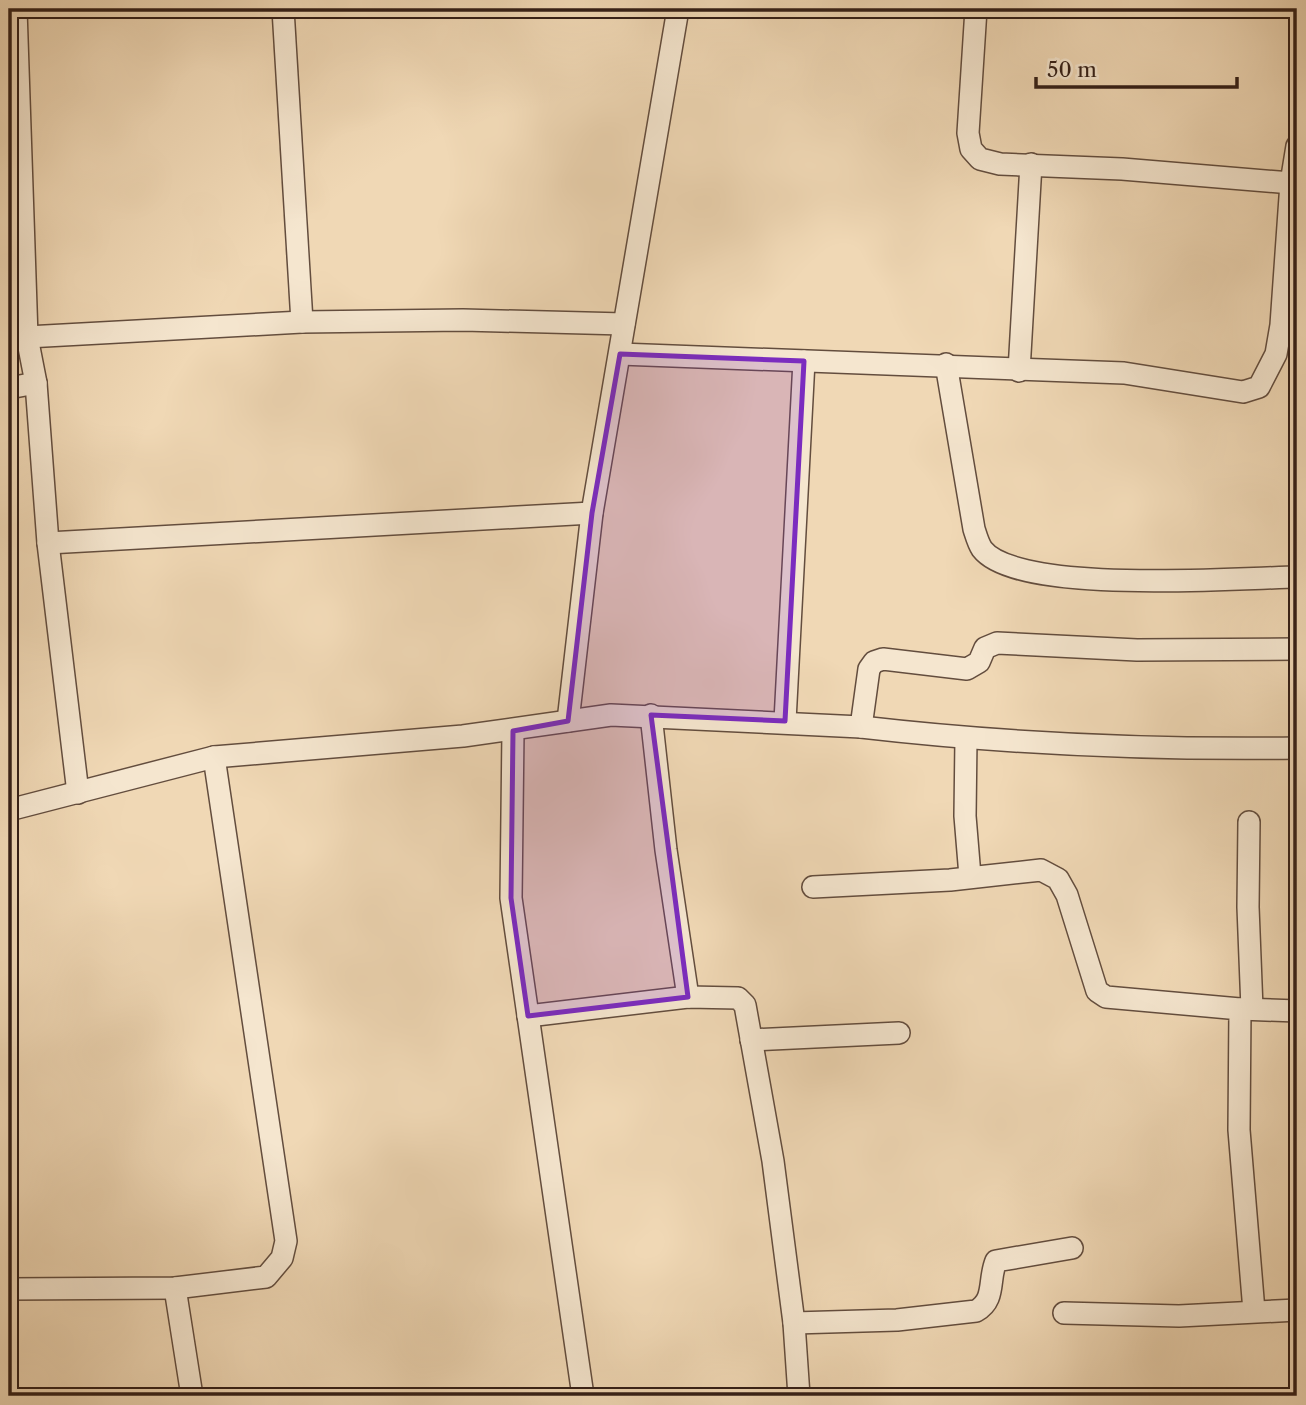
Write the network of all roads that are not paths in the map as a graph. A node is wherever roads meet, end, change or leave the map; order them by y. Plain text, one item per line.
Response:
1 (16, 9) edge
2 (283, 9) edge
3 (678, 9) edge
4 (975, 9) edge
5 (1297, 146) edge
6 (1031, 164) junction
7 (1291, 183) junction
8 (16, 232) edge
9 (302, 322) junction
10 (624, 324) junction
11 (27, 337) junction
12 (620, 354) junction
13 (804, 361) junction
14 (946, 364) junction
15 (1019, 371) junction
16 (36, 383) junction
17 (9, 388) edge
18 (592, 513) junction
19 (48, 543) junction
20 (1297, 577) edge
21 (1297, 649) edge
22 (652, 715) junction
23 (568, 721) junction
24 (785, 721) junction
25 (861, 727) junction
26 (513, 731) junction
27 (965, 739) junction
28 (1297, 748) edge
29 (214, 757) junction
30 (78, 793) junction
31 (9, 810) edge
32 (1249, 822) dead end
33 (970, 876) junction
34 (813, 887) dead end
35 (688, 997) junction
36 (1246, 1009) junction
37 (1297, 1010) edge
38 (528, 1016) junction
39 (899, 1033) dead end
40 (751, 1040) junction
41 (1072, 1248) dead end
42 (175, 1288) junction
43 (9, 1289) edge
44 (1297, 1310) edge
45 (1254, 1311) junction
46 (1065, 1313) dead end
47 (794, 1323) junction
48 (192, 1396) edge
49 (583, 1396) edge
50 (799, 1396) edge

1 - 8 street
2 - 9 street
3 - 10 street
4 - 6 street
5 - 7 street
6 - 7 street
6 - 15 street
7 - 15 street
8 - 11 street
9 - 10 street
9 - 11 street
10 - 12 street
11 - 16 street
12 - 13 street
12 - 18 street
13 - 14 street
13 - 24 street
14 - 15 street
14 - 20 street
16 - 17 street
16 - 19 street
18 - 19 street
18 - 23 street
19 - 30 street
21 - 25 street
22 - 23 street
22 - 24 street
22 - 35 street
23 - 26 street
24 - 25 street
25 - 27 street
26 - 29 street
26 - 38 street
27 - 28 street
27 - 33 street
29 - 30 street
29 - 42 street
30 - 31 street
32 - 36 street
33 - 34 street
33 - 36 street
35 - 38 street
35 - 40 street
36 - 37 street
36 - 45 street
38 - 49 street
39 - 40 street
40 - 47 street
41 - 47 street
42 - 43 street
42 - 48 street
44 - 45 street
45 - 46 street
47 - 50 street

